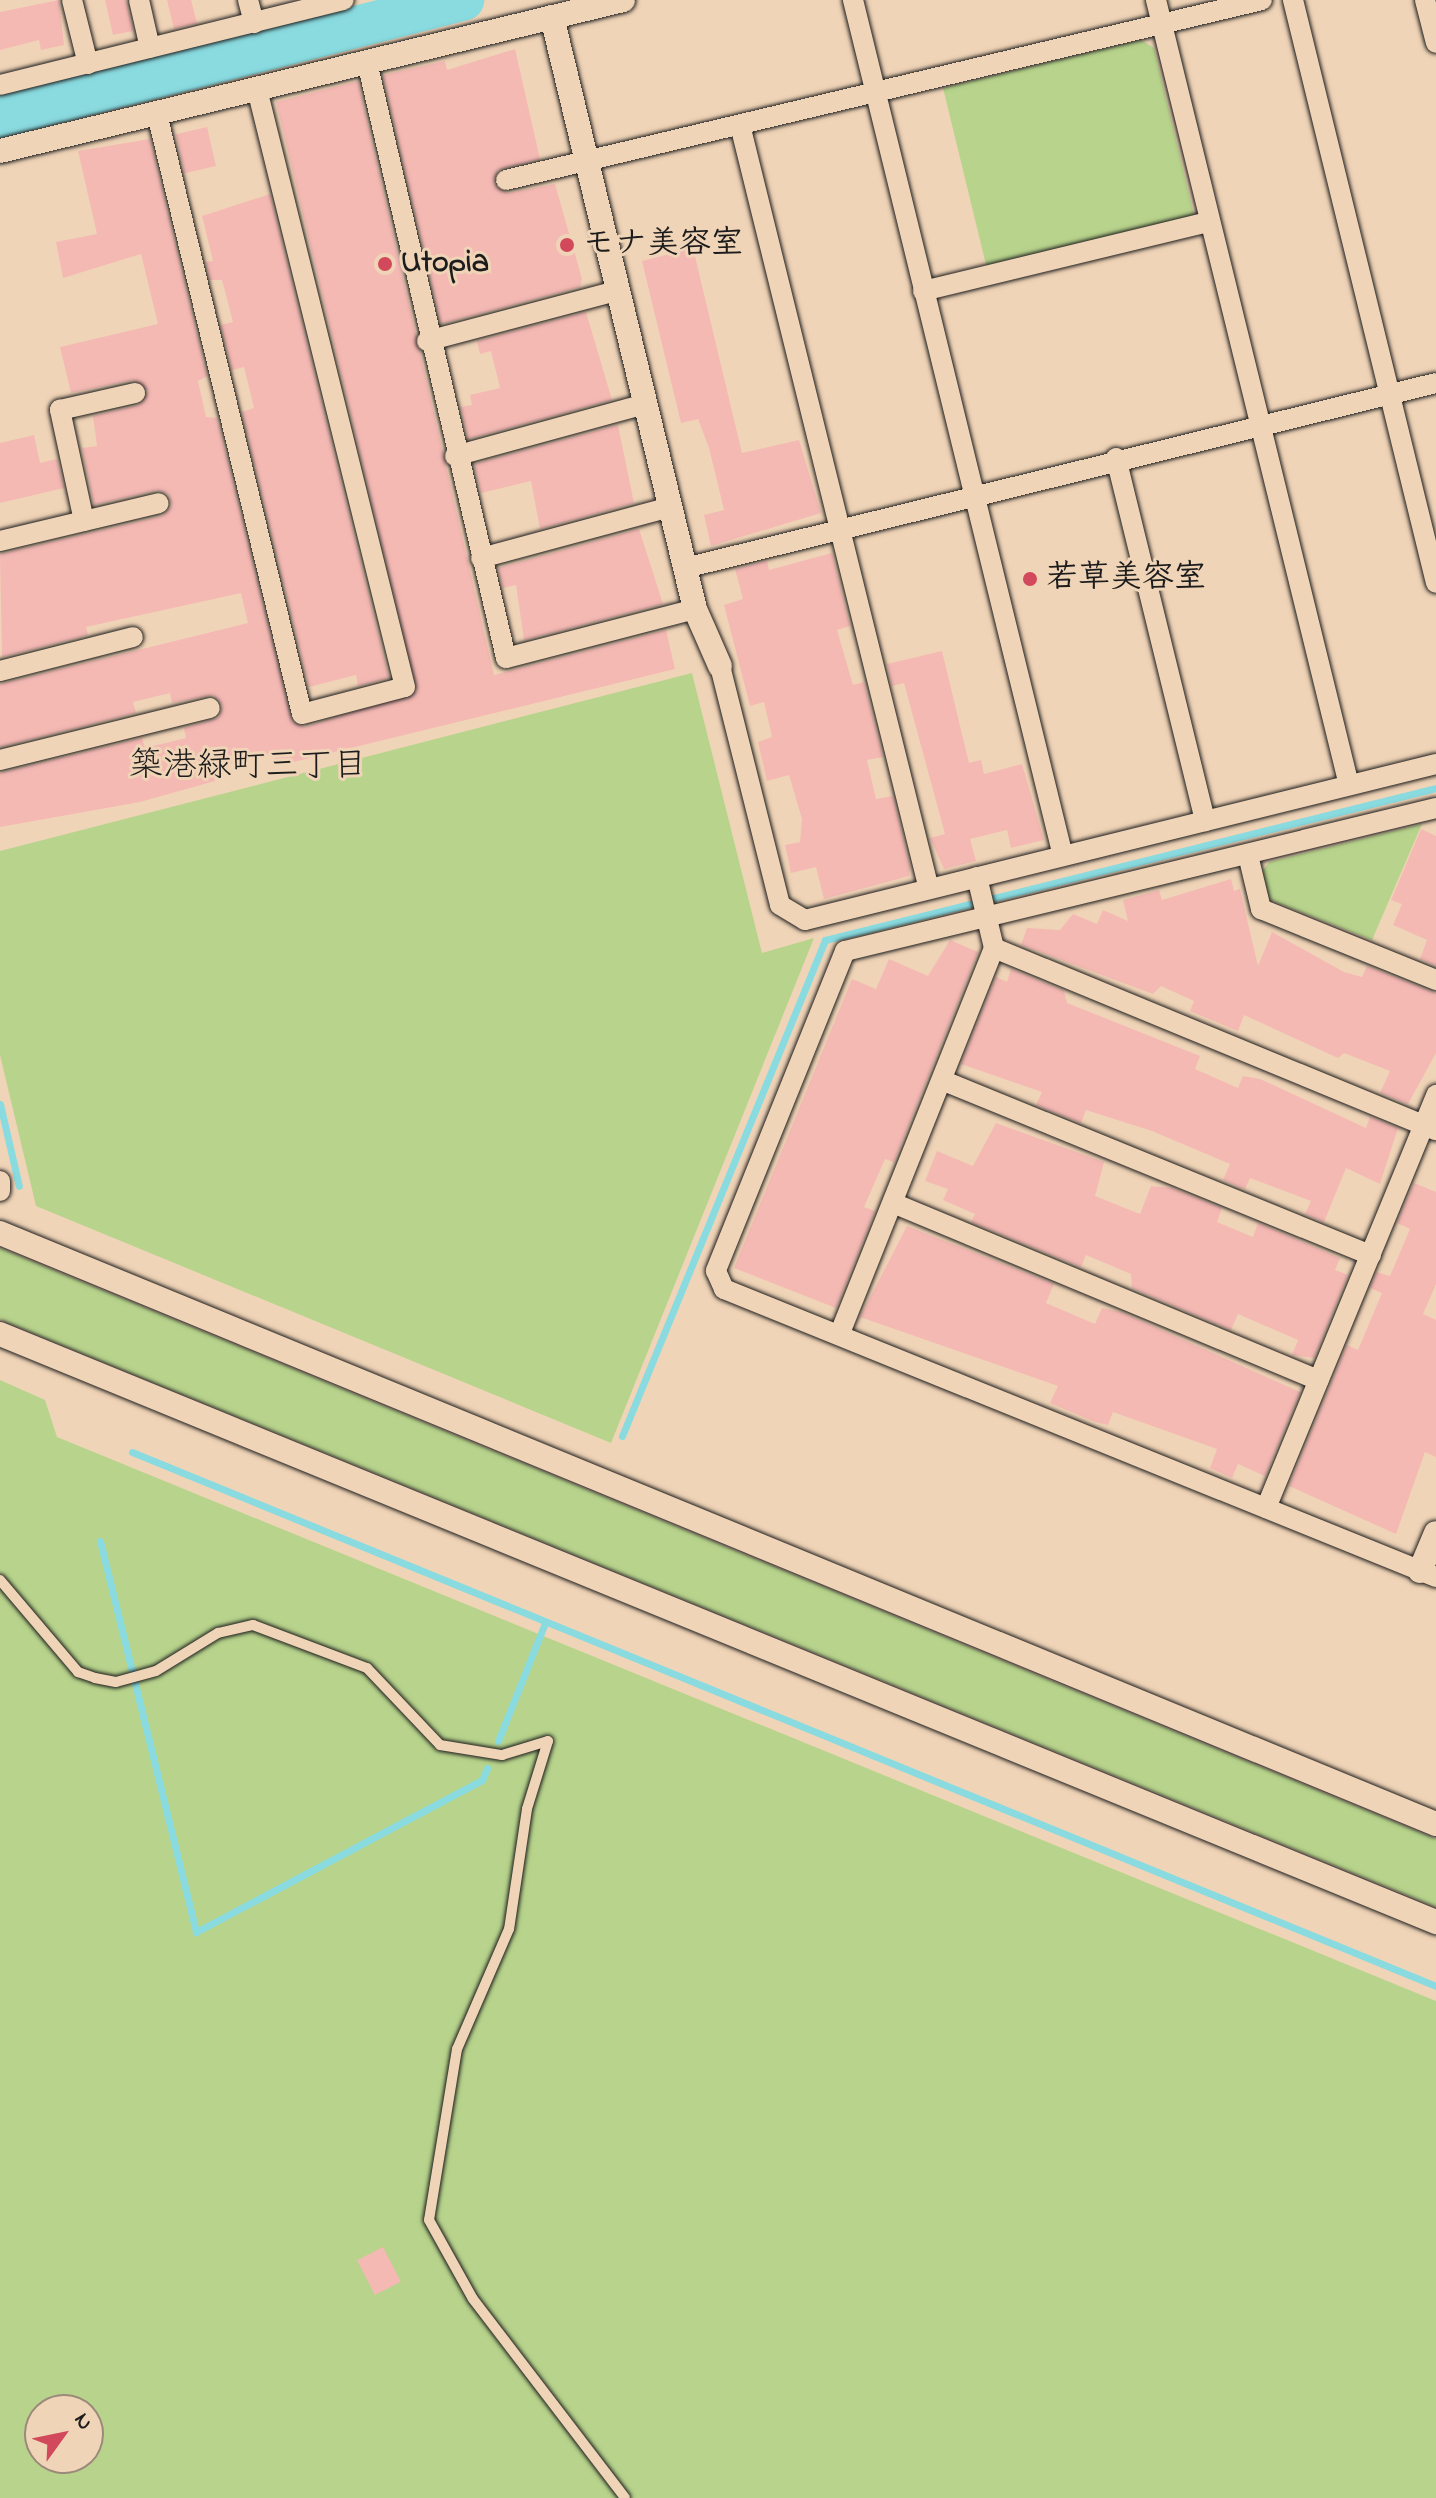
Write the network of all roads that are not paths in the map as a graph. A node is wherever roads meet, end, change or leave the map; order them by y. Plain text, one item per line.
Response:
1 (72, 0) edge
2 (139, 0) edge
3 (248, 0) edge
4 (344, 0) edge
5 (623, 0) edge
6 (853, 0) edge
7 (1156, 0) edge
8 (1262, 0) edge
9 (1293, 0) edge
10 (1425, 0) edge
11 (551, 9) edge
12 (254, 23) junction
13 (1162, 26) junction
14 (1436, 43) edge
15 (150, 48) junction
16 (367, 62) junction
17 (88, 64) junction
18 (0, 85) edge
19 (257, 89) junction
20 (875, 94) junction
21 (157, 114) junction
22 (740, 125) junction
23 (0, 151) edge
24 (584, 161) junction
25 (506, 180) dead end
26 (1209, 222) junction
27 (616, 291) junction
28 (923, 291) junction
29 (427, 341) junction
30 (1436, 383) edge
31 (135, 393) dead end
32 (1389, 395) junction
33 (645, 404) junction
34 (1258, 425) junction
35 (455, 456) junction
36 (1116, 458) junction
37 (973, 493) junction
38 (159, 503) dead end
39 (670, 507) junction
40 (84, 521) junction
41 (840, 527) junction
42 (0, 541) edge
43 (481, 558) junction
44 (685, 568) junction
45 (1436, 583) edge
46 (695, 609) junction
47 (133, 637) dead end
48 (720, 666) joint
49 (0, 671) edge
50 (210, 708) dead end
51 (0, 760) edge
52 (1436, 764) edge
53 (1349, 785) junction
54 (1436, 808) edge
55 (1205, 821) junction
56 (1248, 855) junction
57 (1063, 856) junction
58 (929, 889) junction
59 (982, 899) junction
60 (994, 948) junction
61 (1436, 980) edge
62 (944, 1081) junction
63 (1436, 1095) edge
64 (1430, 1127) edge
65 (0, 1181) edge
66 (0, 1191) edge
67 (893, 1203) junction
68 (0, 1233) edge
69 (1371, 1255) junction
70 (840, 1333) junction
71 (0, 1334) edge
72 (1319, 1380) junction
73 (1266, 1508) junction
74 (1436, 1533) edge
75 (1428, 1574) edge
76 (0, 1580) edge
77 (1436, 1824) edge
78 (1436, 1922) edge
79 (625, 2498) edge

1 - 17 street
2 - 15 street
3 - 12 street
4 - 12 street
5 - 11 street
6 - 20 street
7 - 13 street
8 - 13 street
9 - 32 street
10 - 14 street
11 - 16 street
11 - 24 street
12 - 15 street
13 - 20 street
13 - 26 street
15 - 17 street
16 - 19 street
16 - 29 street
17 - 18 street
19 - 21 street
19 - 21 street
20 - 22 street
20 - 28 street
21 - 23 street
22 - 24 street
22 - 41 street
24 - 25 street
24 - 27 street
26 - 28 street
26 - 34 street
27 - 29 street
27 - 33 street
28 - 37 street
29 - 35 street
30 - 32 street
31 - 40 street
32 - 34 street
32 - 45 street
33 - 35 street
33 - 39 street
34 - 36 street
34 - 53 street
35 - 43 street
36 - 37 street
36 - 55 street
37 - 41 street
37 - 57 street
38 - 40 street
39 - 43 street
39 - 44 street
40 - 42 street
41 - 44 street
41 - 58 street
43 - 46 street
44 - 46 street
46 - 48 street
47 - 49 street
48 - 58 street
50 - 51 street
52 - 53 street
53 - 55 street
54 - 56 street
55 - 57 street
56 - 59 street
56 - 61 street
57 - 59 street
58 - 59 street
59 - 60 street
59 - 70 street
60 - 62 street
60 - 64 street
62 - 67 street
62 - 69 street
63 - 64 street
64 - 69 street
65 - 66 street
67 - 70 street
67 - 72 street
68 - 77 street
69 - 72 street
70 - 73 street
71 - 78 street
72 - 73 street
73 - 75 street
74 - 75 street
76 - 79 lane

